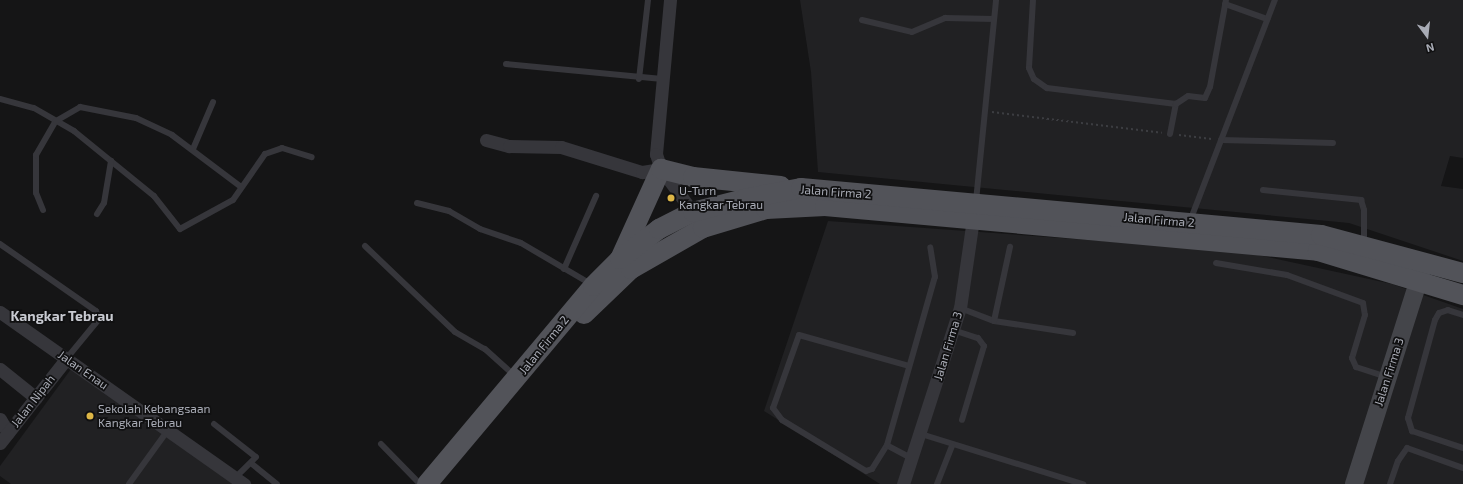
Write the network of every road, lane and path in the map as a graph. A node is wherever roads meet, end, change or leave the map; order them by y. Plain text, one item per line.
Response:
1 (648, 0) edge
2 (670, 0) edge
3 (996, 0) edge
4 (1033, 0) edge
5 (1275, 0) edge
6 (1226, 2) edge
7 (994, 19) junction
8 (1267, 19) junction
9 (862, 20) dead end
10 (506, 64) dead end
11 (639, 79) junction
12 (662, 79) junction
13 (0, 99) edge
14 (213, 102) dead end
15 (1176, 104) junction
16 (985, 112) junction
17 (56, 121) junction
18 (1170, 134) junction
19 (486, 140) dead end
20 (1221, 140) junction
21 (1333, 142) dead end
22 (193, 149) junction
23 (312, 157) dead end
24 (111, 161) junction
25 (662, 169) junction
26 (240, 186) junction
27 (801, 188) junction
28 (1263, 190) dead end
29 (596, 196) dead end
30 (417, 204) dead end
31 (43, 210) dead end
32 (974, 211) junction
33 (97, 214) dead end
34 (698, 220) junction
35 (1189, 223) junction
36 (0, 244) edge
37 (365, 246) dead end
38 (1364, 246) junction
39 (930, 247) dead end
40 (1010, 248) dead end
41 (620, 259) junction
42 (1425, 261) junction
43 (1216, 263) dead end
44 (564, 269) junction
45 (1463, 271) edge
46 (1419, 281) junction
47 (599, 290) junction
48 (1463, 296) edge
49 (960, 308) junction
50 (0, 312) edge
51 (1463, 315) edge
52 (994, 321) junction
53 (953, 330) junction
54 (1073, 334) dead end
55 (67, 358) junction
56 (909, 366) junction
57 (0, 369) edge
58 (518, 378) junction
59 (1387, 378) junction
60 (36, 398) junction
61 (0, 419) edge
62 (962, 420) dead end
63 (214, 424) dead end
64 (168, 430) junction
65 (921, 434) junction
66 (4, 438) edge
67 (381, 444) dead end
68 (887, 445) junction
69 (952, 446) junction
70 (1463, 448) edge
71 (911, 458) junction
72 (252, 464) junction
73 (1463, 468) edge
74 (239, 481) edge
75 (129, 484) edge
76 (276, 484) edge
77 (420, 484) edge
78 (428, 484) edge
79 (903, 484) edge
80 (937, 484) edge
81 (1083, 484) edge
82 (1354, 484) edge
83 (1390, 484) edge

1 - 11 lane
2 - 12 street
3 - 7 lane
4 - 15 lane
5 - 8 lane
6 - 8 lane
6 - 15 lane
7 - 9 lane
7 - 16 lane
8 - 20 lane
10 - 11 lane
11 - 12 lane
12 - 25 street
13 - 17 lane
14 - 22 lane
15 - 18 lane
16 - 18 path
16 - 32 lane
17 - 22 lane
17 - 24 lane
17 - 31 lane
18 - 20 path
19 - 25 street
20 - 21 lane
20 - 35 lane
22 - 26 lane
23 - 26 lane
24 - 26 lane
24 - 33 lane
25 - 27 main road
25 - 34 street
25 - 41 main road
27 - 32 main road, Jalan Firma 2
27 - 34 main road, Jalan Firma 2
28 - 38 lane
29 - 44 lane
30 - 44 lane
32 - 34 main road, Jalan Firma 2
32 - 35 main road, Jalan Firma 2
32 - 46 main road, Jalan Firma 2
32 - 49 street, Jalan Firma 3
34 - 41 main road, Jalan Firma 2
34 - 47 main road, Jalan Firma 2
35 - 38 main road, Jalan Firma 2
36 - 55 lane
37 - 58 lane
38 - 42 main road, Jalan Firma 2
39 - 56 lane
40 - 52 lane
41 - 47 main road, Jalan Firma 2
42 - 45 main road, Jalan Firma 2
42 - 46 street, Jalan Firma 3
43 - 59 lane
44 - 47 lane
46 - 48 main road, Jalan Firma 2
46 - 59 street, Jalan Firma 3
47 - 58 main road, Jalan Firma 2
49 - 52 lane
49 - 53 street, Jalan Firma 3
50 - 55 street, Jalan Enau
51 - 70 lane
52 - 54 lane
53 - 62 lane
53 - 65 street, Jalan Firma 3
55 - 60 street, Jalan Nipah
55 - 64 street, Jalan Enau
56 - 68 lane
56 - 68 lane
57 - 60 street
58 - 78 main road, Jalan Firma 2
59 - 82 street, Jalan Firma 3
60 - 66 street, Jalan Nipah
61 - 66 street
63 - 72 lane
64 - 74 street, Jalan Enau
64 - 75 lane
65 - 69 lane
65 - 71 street, Jalan Firma 3
67 - 77 lane
68 - 71 lane
69 - 80 lane
69 - 81 lane
71 - 79 street, Jalan Firma 3
72 - 74 lane
72 - 76 lane
73 - 83 lane

